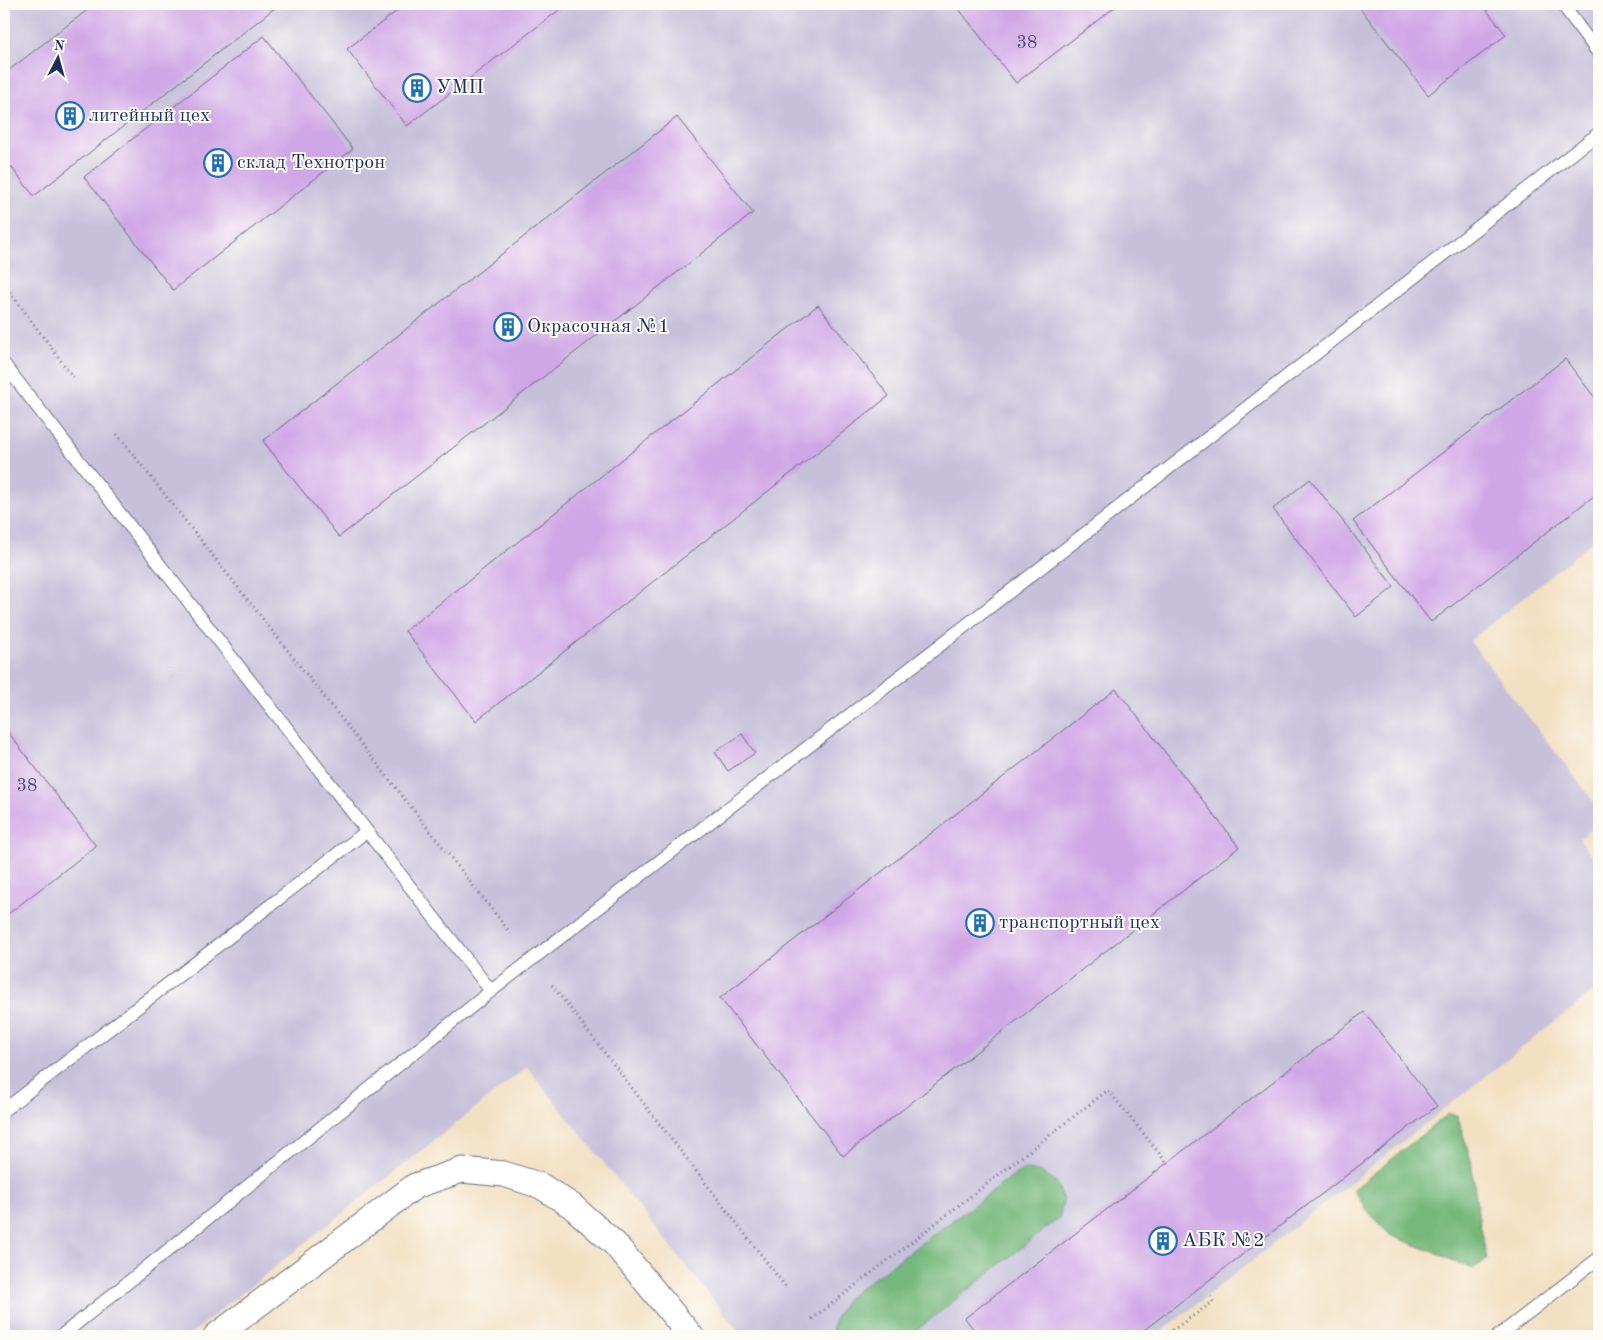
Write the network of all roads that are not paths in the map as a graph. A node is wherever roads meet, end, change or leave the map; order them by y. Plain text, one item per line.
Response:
1 (1562, 4) edge
2 (1599, 54) edge
3 (1599, 133) edge
4 (4, 364) edge
5 (367, 831) junction
6 (491, 991) junction
7 (4, 1110) edge
8 (1599, 1258) edge
9 (61, 1336) edge
10 (216, 1336) edge
11 (692, 1336) edge
12 (1498, 1336) edge

1 - 2 lane
3 - 6 lane
4 - 5 lane
5 - 6 lane
5 - 7 lane
6 - 9 lane
8 - 12 lane
10 - 11 street

